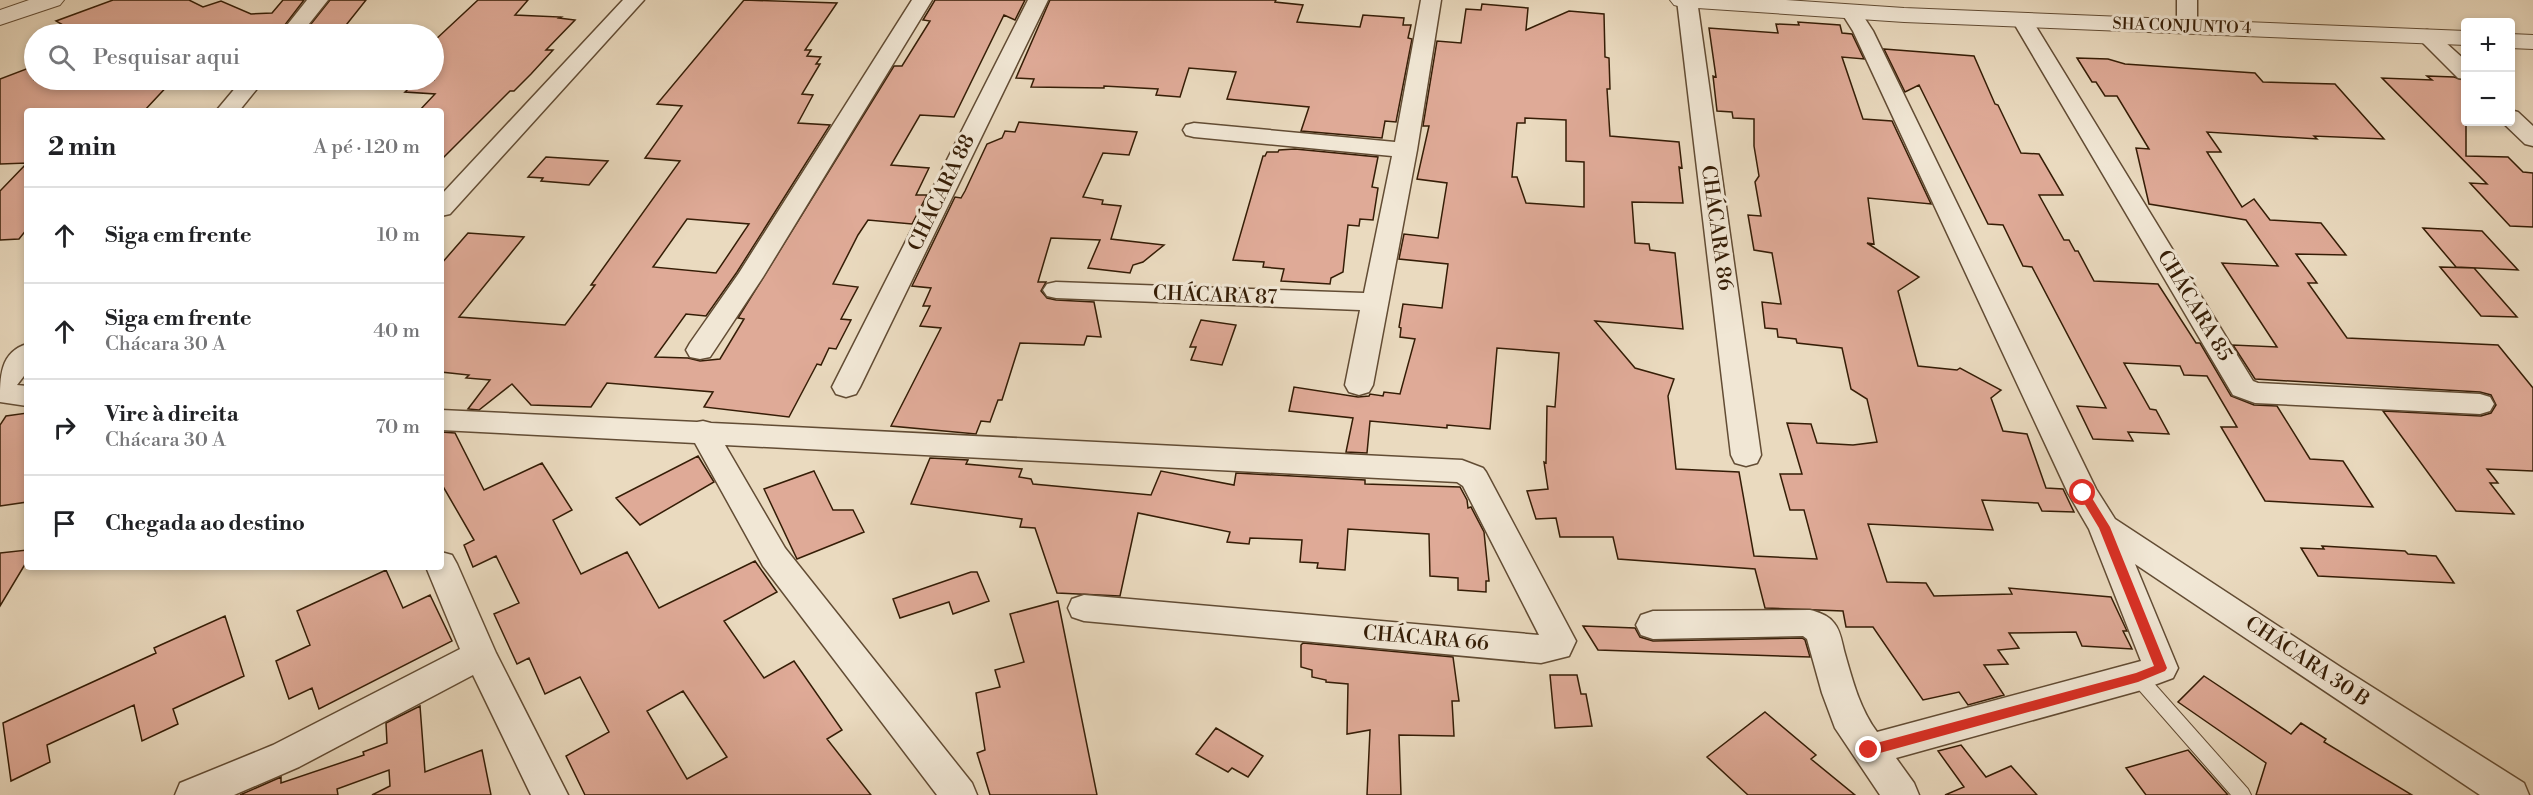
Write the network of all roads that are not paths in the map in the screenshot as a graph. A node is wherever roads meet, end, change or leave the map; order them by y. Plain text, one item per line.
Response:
1 (52, 0) edge
2 (318, 0) edge
3 (634, 0) edge
4 (922, 0) edge
5 (1038, 0) edge
6 (1431, 0) edge
7 (1682, 0) edge
8 (1687, 0) edge
9 (2187, 0) edge
10 (1839, 5) edge
11 (3, 15) edge
12 (2022, 20) junction
13 (298, 24) edge
14 (2187, 25) junction
15 (2427, 36) junction
16 (2461, 38) edge
17 (2515, 41) edge
18 (2533, 42) edge
19 (2465, 72) edge
20 (244, 90) edge
21 (229, 108) edge
22 (2515, 121) edge
23 (1194, 130) dead end
24 (2533, 139) edge
25 (1405, 150) junction
26 (444, 206) edge
27 (1056, 290) dead end
28 (1373, 302) junction
29 (700, 350) dead end
30 (24, 356) edge
31 (2, 381) edge
32 (1359, 386) dead end
33 (846, 387) dead end
34 (24, 396) edge
35 (2480, 404) dead end
36 (444, 420) edge
37 (703, 431) junction
38 (1746, 455) dead end
39 (2104, 527) junction
40 (444, 570) edge
41 (1084, 608) dead end
42 (1653, 625) dead end
43 (480, 655) junction
44 (2138, 678) junction
45 (1869, 750) junction
46 (193, 795) edge
47 (550, 795) edge
48 (959, 795) edge
49 (1901, 795) edge
50 (2241, 795) edge
51 (2511, 795) edge

1 - 11 street
2 - 13 street
3 - 26 street
4 - 29 street
5 - 33 street, CHÁCARA 88
6 - 25 street
7 - 8 street, SHA CONJUNTO 4
8 - 10 street, SHA CONJUNTO 4
8 - 38 street, CHÁCARA 86
9 - 14 street
10 - 12 street, SHA CONJUNTO 4
10 - 39 street
12 - 14 street, SHA CONJUNTO 4
12 - 35 street, CHÁCARA 85
14 - 15 street, SHA CONJUNTO 4
15 - 16 street, SHA CONJUNTO 4
15 - 19 street
17 - 18 street
20 - 21 street
22 - 24 street
23 - 25 street
25 - 28 street
27 - 28 street, CHÁCARA 87
28 - 32 street
30 - 31 street
31 - 34 street
36 - 37 street
37 - 41 street, CHÁCARA 66
37 - 48 street
39 - 44 street
39 - 51 street, CHÁCARA 30 B
40 - 43 street
42 - 45 street
43 - 46 street
43 - 47 street
44 - 45 street
44 - 50 lane
45 - 49 street

